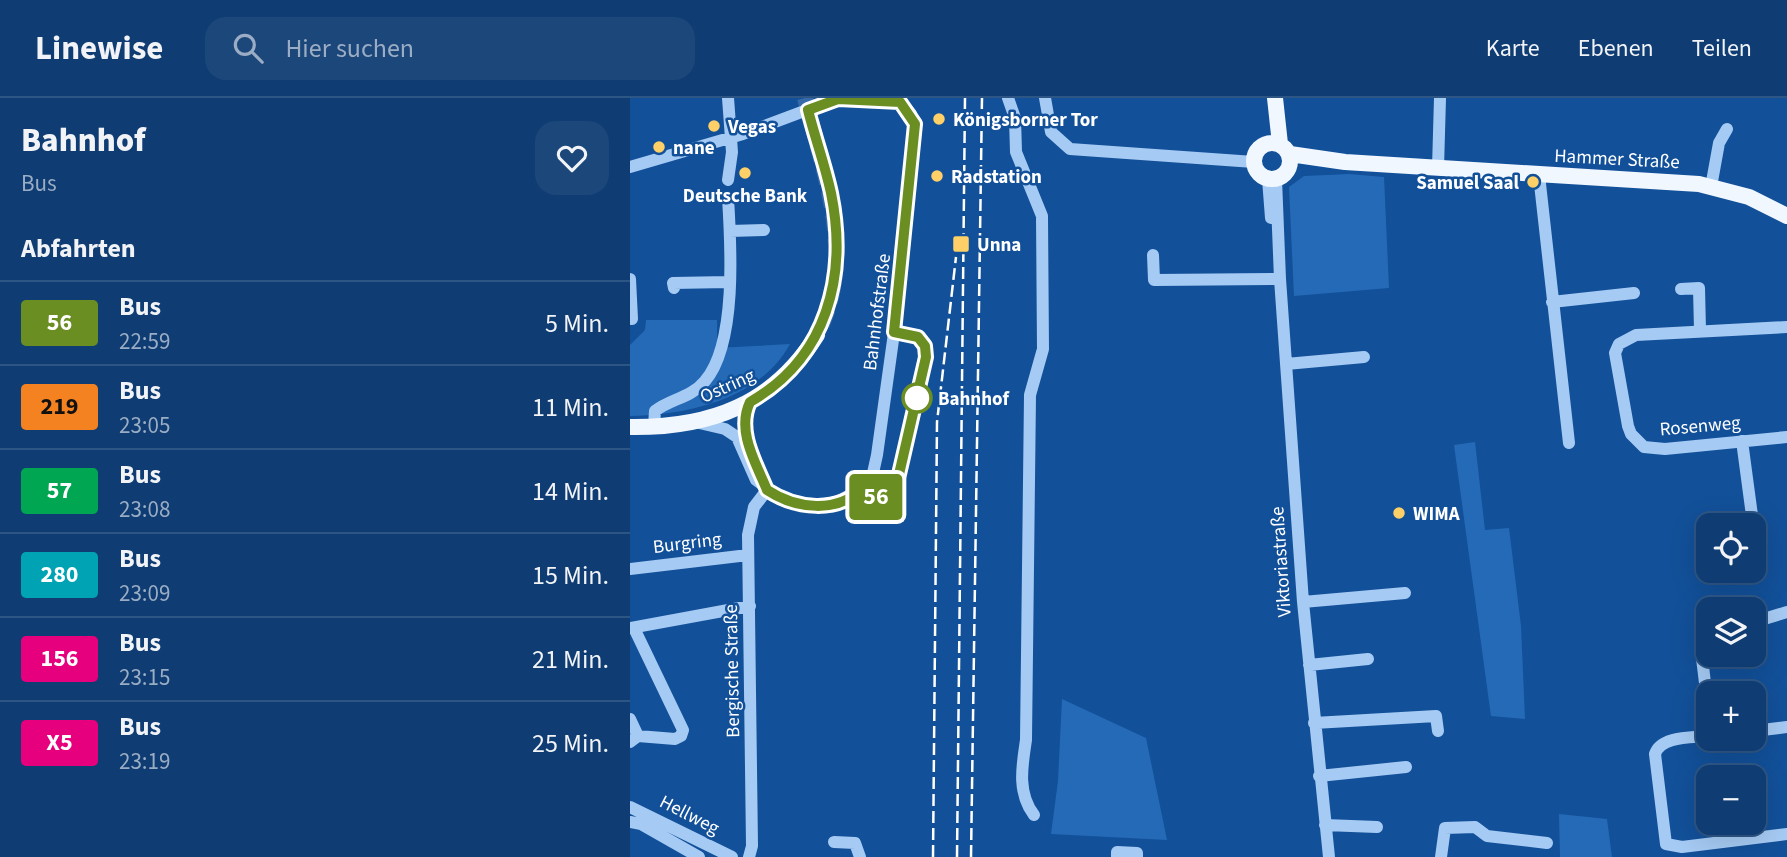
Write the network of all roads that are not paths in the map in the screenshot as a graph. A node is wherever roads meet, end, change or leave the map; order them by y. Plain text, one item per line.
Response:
1 (729, 98) edge
2 (839, 98) edge
3 (1008, 98) edge
4 (1045, 98) edge
5 (1440, 98) edge
6 (1275, 101) edge
7 (1727, 129) dead end
8 (731, 138) junction
9 (1278, 161) junction
10 (1254, 162) junction
11 (630, 167) edge
12 (1438, 167) junction
13 (1539, 175) junction
14 (728, 180) dead end
15 (1711, 187) junction
16 (728, 198) dead end
17 (1787, 216) edge
18 (764, 230) dead end
19 (730, 231) junction
20 (1153, 255) dead end
21 (630, 279) edge
22 (1280, 279) junction
23 (729, 282) junction
24 (674, 288) dead end
25 (1681, 289) dead end
26 (1634, 293) dead end
27 (1552, 302) junction
28 (632, 319) dead end
29 (1787, 327) edge
30 (1700, 330) junction
31 (894, 332) junction
32 (817, 335) tunnel mouth
33 (1364, 357) dead end
34 (1286, 364) junction
35 (750, 402) junction
36 (692, 422) junction
37 (654, 426) junction
38 (630, 427) edge
39 (1787, 437) edge
40 (1742, 441) junction
41 (1569, 443) dead end
42 (863, 488) junction
43 (767, 490) junction
44 (1752, 513) edge
45 (748, 555) junction
46 (630, 569) edge
47 (1405, 593) dead end
48 (1303, 602) junction
49 (750, 606) junction
50 (1787, 612) edge
51 (1766, 618) edge
52 (632, 628) edge
53 (1368, 659) dead end
54 (1309, 665) junction
55 (630, 719) edge
56 (1314, 723) junction
57 (1787, 727) edge
58 (1766, 730) edge
59 (1438, 731) dead end
60 (1696, 738) edge
61 (634, 739) edge
62 (1406, 767) dead end
63 (1319, 776) junction
64 (630, 807) edge
65 (1034, 815) dead end
66 (630, 822) edge
67 (1325, 825) junction
68 (1377, 827) dead end
69 (1787, 834) edge
70 (834, 842) dead end
71 (1547, 843) dead end
72 (699, 857) edge
73 (732, 857) edge
74 (749, 857) edge
75 (860, 857) edge
76 (1117, 857) edge
77 (1137, 857) edge
78 (1329, 857) edge
79 (1441, 857) edge

1 - 8 street
2 - 8 street, Bahnhofstraße
2 - 31 street, Bahnhofstraße
3 - 65 street
4 - 10 street
5 - 12 street
6 - 9 main road, Viktoriastraße
7 - 15 street
8 - 11 street, Bahnhofstraße
8 - 14 street
9 - 10 main road
9 - 10 main road
9 - 12 main road, Hammer Straße
9 - 22 street, Viktoriastraße
12 - 13 main road, Hammer Straße
13 - 15 main road, Hammer Straße
13 - 27 street
15 - 17 main road, Hammer Straße
16 - 19 street
18 - 19 street
19 - 23 street
20 - 22 street
21 - 28 street
22 - 34 street, Viktoriastraße
23 - 24 street
23 - 37 street
25 - 30 street
26 - 27 street
27 - 41 street
29 - 30 street, Rosenweg
30 - 40 street, Rosenweg
31 - 42 street, Bahnhofstraße
31 - 42 street
32 - 35 main road, Ostring
33 - 34 street
34 - 48 street, Viktoriastraße
35 - 36 main road, Ostring
35 - 43 street
36 - 37 main road, Ostring
36 - 43 street
37 - 38 main road, Ostring
39 - 40 street, Rosenweg
40 - 44 street
42 - 43 street
43 - 45 street, Bergische Straße
45 - 46 street, Burgring
45 - 49 street, Bergische Straße
47 - 48 street
48 - 54 street, Viktoriastraße
49 - 52 street
49 - 74 street, Bergische Straße
50 - 51 street
52 - 61 street
53 - 54 street
54 - 56 street, Viktoriastraße
55 - 61 street
56 - 59 street
56 - 63 street, Viktoriastraße
57 - 58 street
60 - 69 street
62 - 63 street
63 - 67 street, Viktoriastraße
64 - 73 street, Hellweg
66 - 72 street, Hellweg
67 - 68 street
67 - 78 street, Viktoriastraße
70 - 75 street
71 - 79 street
76 - 77 street

